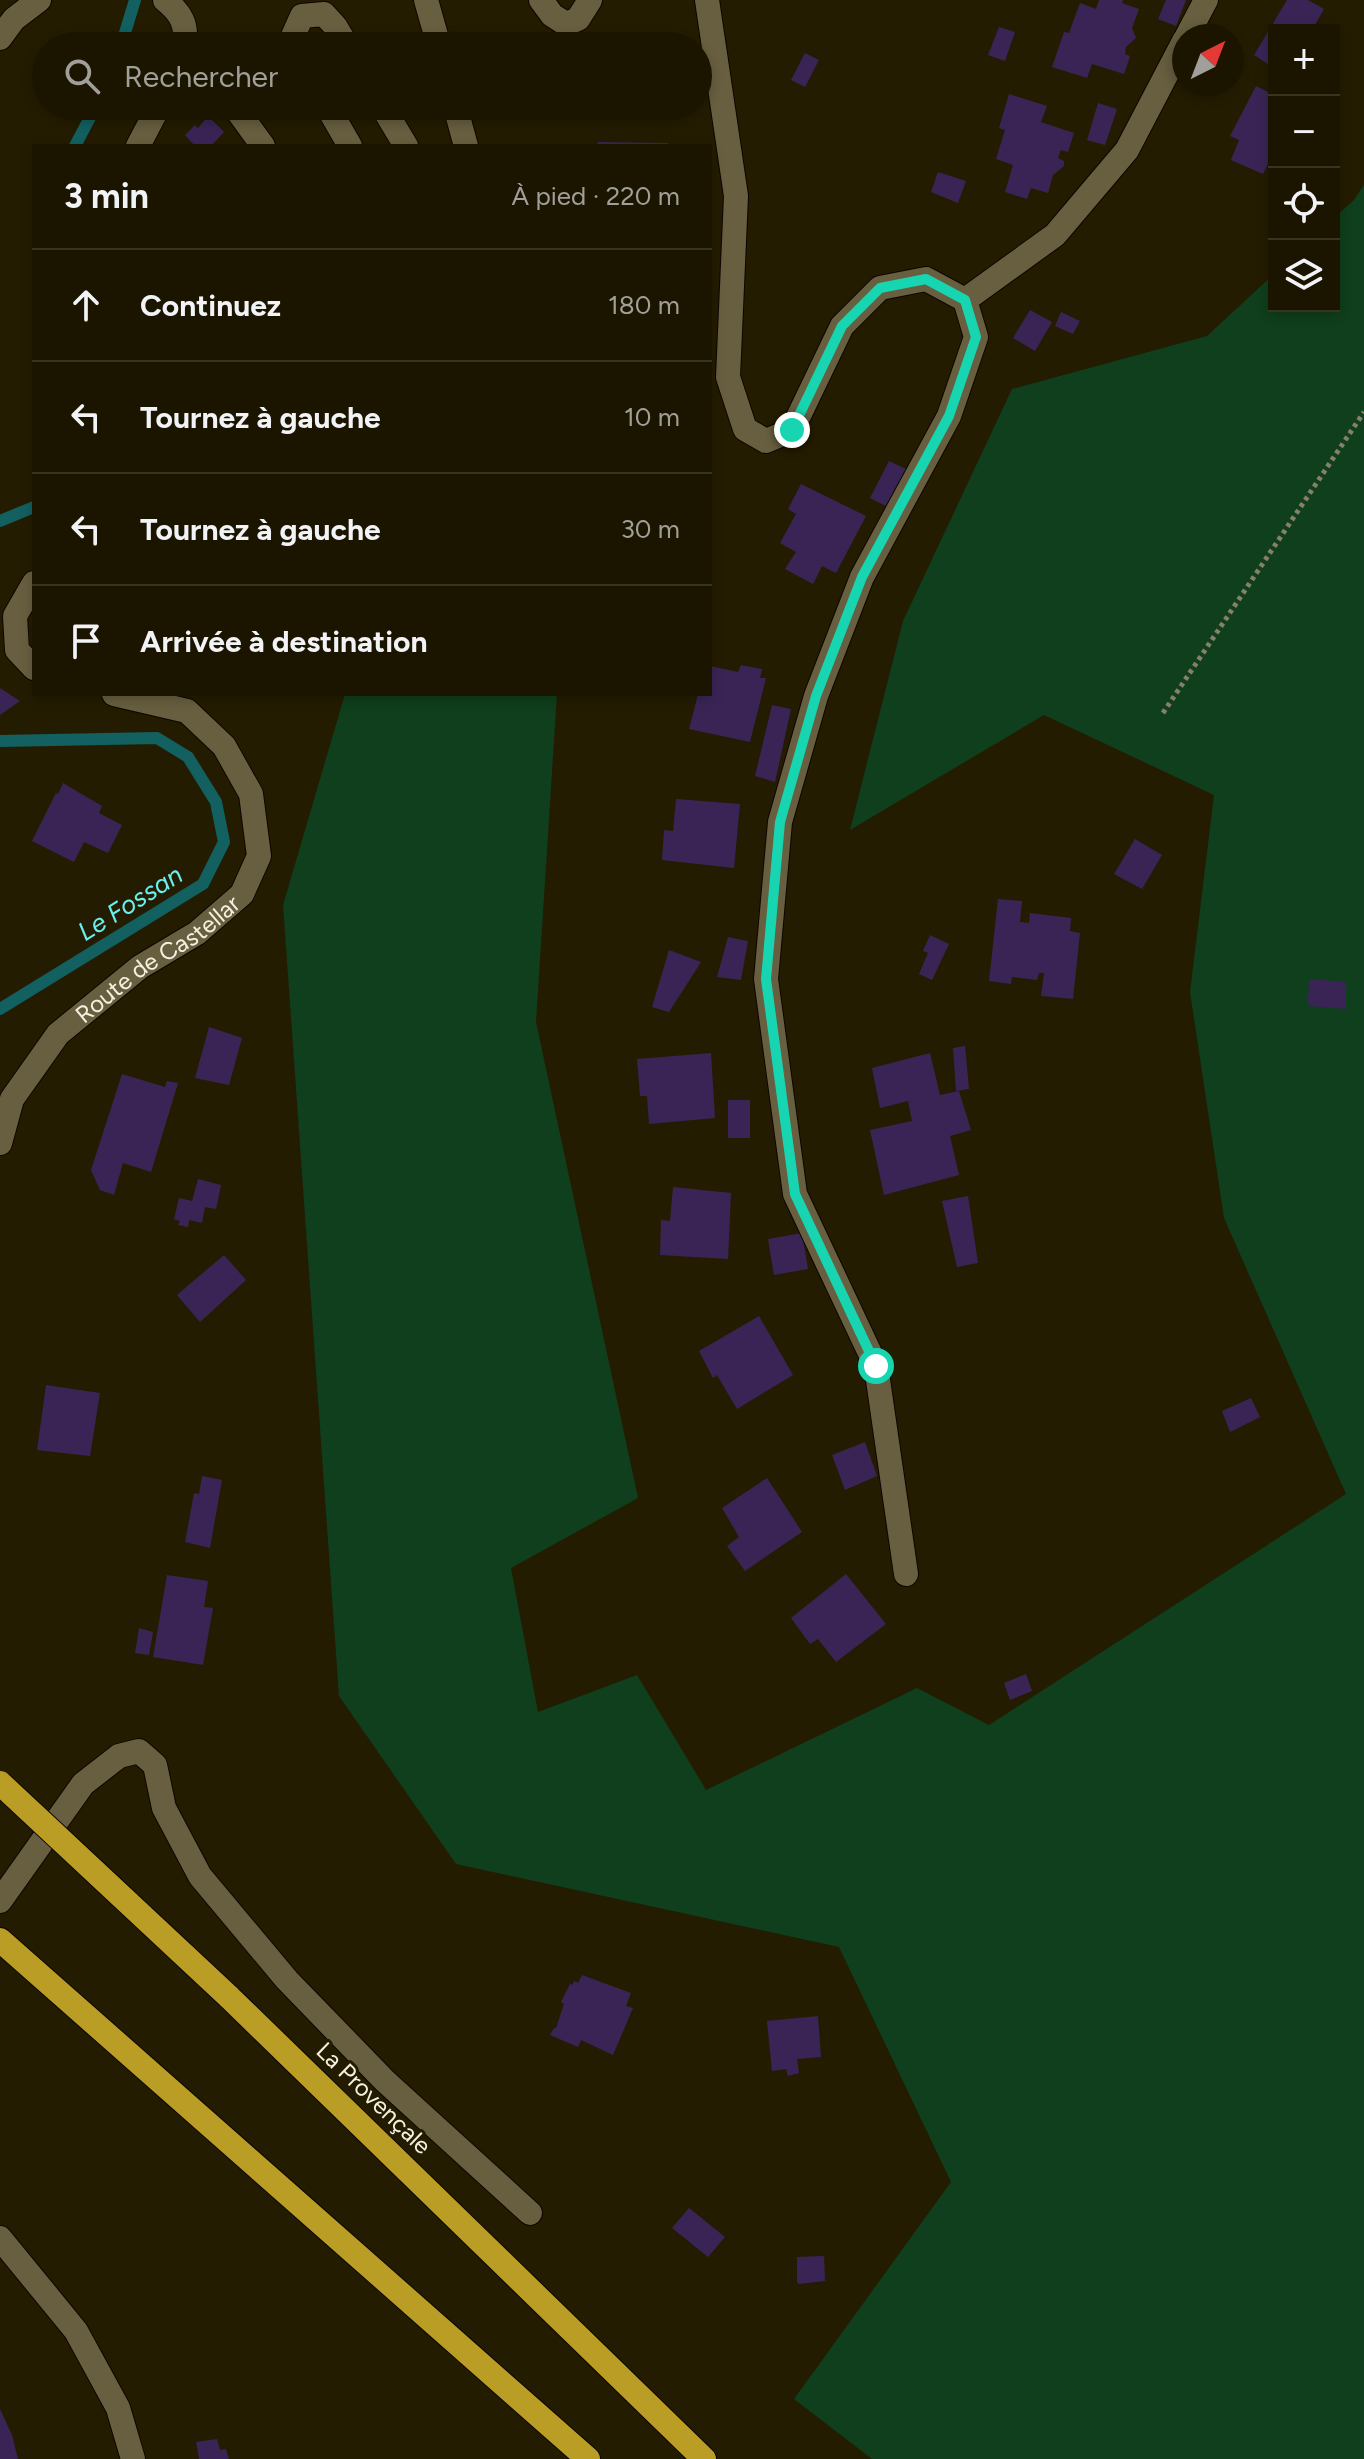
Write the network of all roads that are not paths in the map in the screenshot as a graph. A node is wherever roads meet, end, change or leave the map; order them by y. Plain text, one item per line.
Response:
1 (39, 0) edge
2 (165, 0) edge
3 (426, 0) edge
4 (541, 0) edge
5 (590, 0) edge
6 (707, 0) edge
7 (1206, 0) edge
8 (1193, 24) edge
9 (187, 32) edge
10 (295, 32) edge
11 (339, 32) edge
12 (435, 32) edge
13 (712, 32) edge
14 (712, 34) edge
15 (0, 38) edge
16 (1172, 64) edge
17 (152, 120) edge
18 (244, 120) edge
19 (335, 120) edge
20 (390, 120) edge
21 (459, 120) edge
22 (139, 144) edge
23 (262, 144) edge
24 (349, 144) edge
25 (405, 144) edge
26 (465, 144) edge
27 (965, 300) junction
28 (32, 586) edge
29 (32, 666) edge
30 (127, 696) edge
31 (0, 1143) edge
32 (906, 1574) dead end
33 (0, 1783) edge
34 (0, 1901) edge
35 (0, 1940) edge
36 (530, 2213) dead end
37 (0, 2238) edge
38 (133, 2459) edge
39 (588, 2459) edge
40 (704, 2459) edge

1 - 15 street
2 - 9 street
3 - 12 street
4 - 5 street
6 - 13 street
7 - 8 street
10 - 11 street
14 - 27 street
16 - 27 street
17 - 22 street
18 - 23 street
19 - 24 street
20 - 25 street
21 - 26 street
27 - 32 street
28 - 29 street
30 - 31 street, Route de Castellar
33 - 40 highway, La Provençale, bridge
34 - 36 street
35 - 39 highway
37 - 38 street

